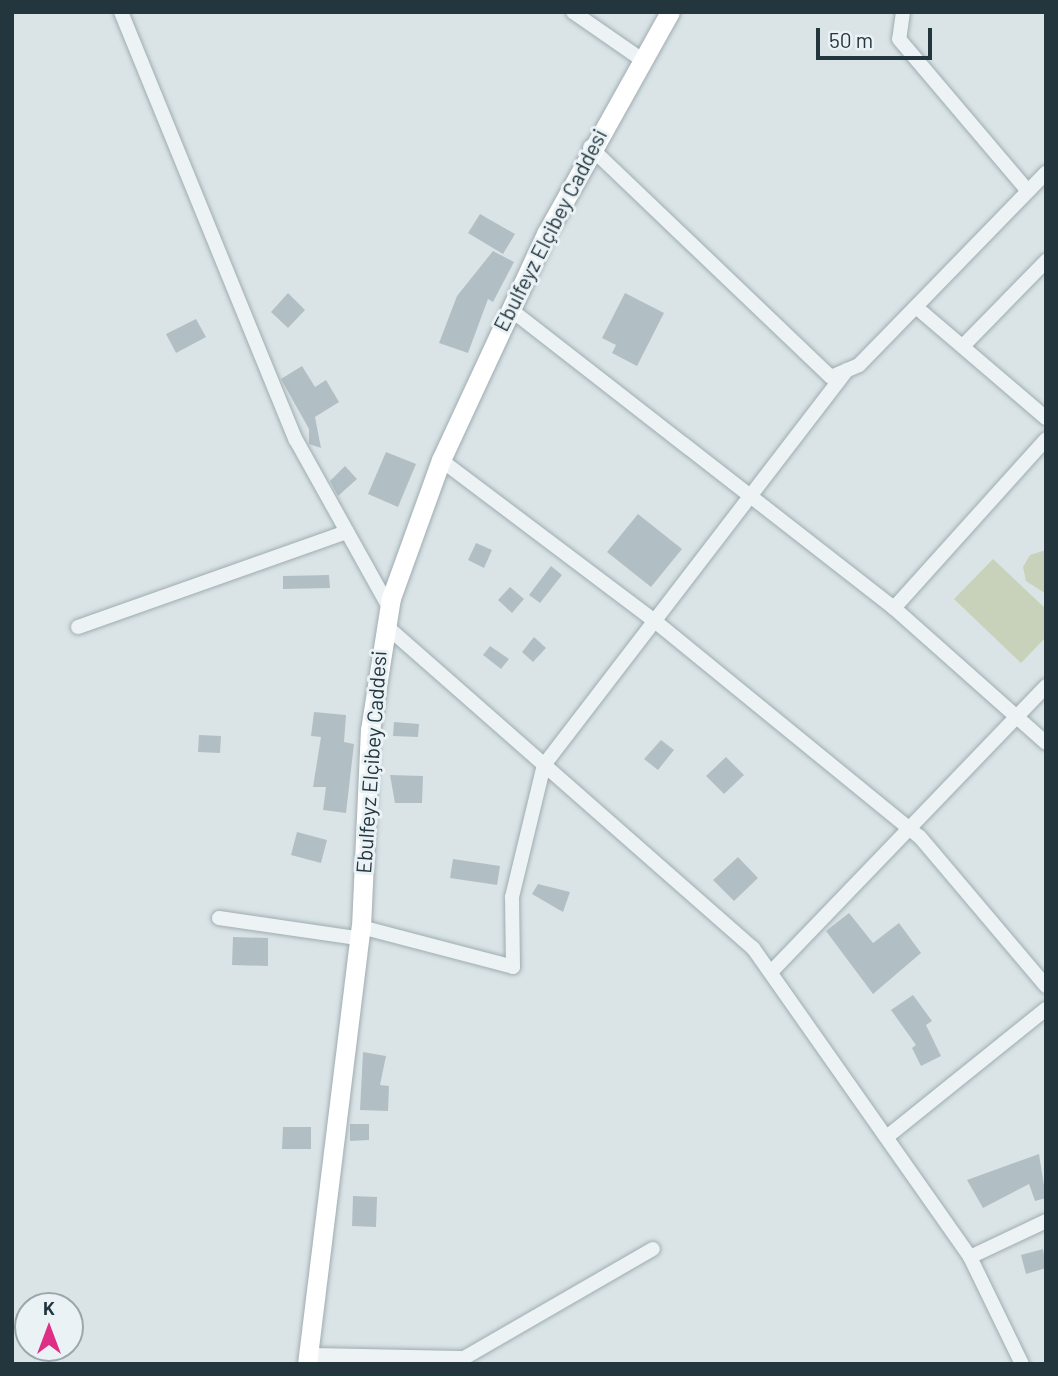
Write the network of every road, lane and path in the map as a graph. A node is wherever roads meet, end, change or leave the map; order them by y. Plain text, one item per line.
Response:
1 (121, 12) edge
2 (573, 12) edge
3 (670, 12) edge
4 (903, 12) edge
5 (641, 59) junction
6 (590, 147) junction
7 (1046, 173) edge
8 (1028, 191) junction
9 (1046, 261) edge
10 (916, 307) junction
11 (510, 309) junction
12 (963, 346) junction
13 (847, 370) junction
14 (1046, 418) edge
15 (1046, 439) edge
16 (441, 460) junction
17 (752, 496) junction
18 (347, 532) junction
19 (894, 608) junction
20 (387, 616) junction
21 (656, 622) junction
22 (78, 627) dead end
23 (1046, 687) edge
24 (1018, 716) junction
25 (1046, 743) edge
26 (544, 765) junction
27 (908, 827) junction
28 (219, 918) dead end
29 (359, 932) junction
30 (771, 972) junction
31 (1046, 986) edge
32 (1046, 1009) edge
33 (888, 1136) junction
34 (1046, 1221) edge
35 (653, 1249) dead end
36 (970, 1257) junction
37 (307, 1359) edge
38 (1021, 1364) edge

1 - 18 street
2 - 5 street
3 - 5 street, Ebulfeyz Elçibey Caddesi
4 - 8 street
5 - 6 street, Ebulfeyz Elçibey Caddesi
6 - 11 street, Ebulfeyz Elçibey Caddesi
6 - 13 street
7 - 8 street
8 - 10 street
9 - 12 street
10 - 12 street
10 - 13 street
11 - 16 street, Ebulfeyz Elçibey Caddesi
11 - 17 street
12 - 14 street
13 - 17 street
15 - 19 street
16 - 20 street, Ebulfeyz Elçibey Caddesi
16 - 21 street
17 - 19 street
17 - 21 street
18 - 20 street
18 - 22 street
19 - 24 street
20 - 26 street
20 - 29 street, Ebulfeyz Elçibey Caddesi
21 - 26 street
21 - 27 street
23 - 24 street
24 - 25 street
24 - 27 street
26 - 29 street
26 - 30 street
27 - 30 street
27 - 31 street
28 - 29 street
29 - 37 street, Ebulfeyz Elçibey Caddesi
30 - 33 street
32 - 33 street
33 - 36 street
34 - 36 street
35 - 37 street
36 - 38 street

